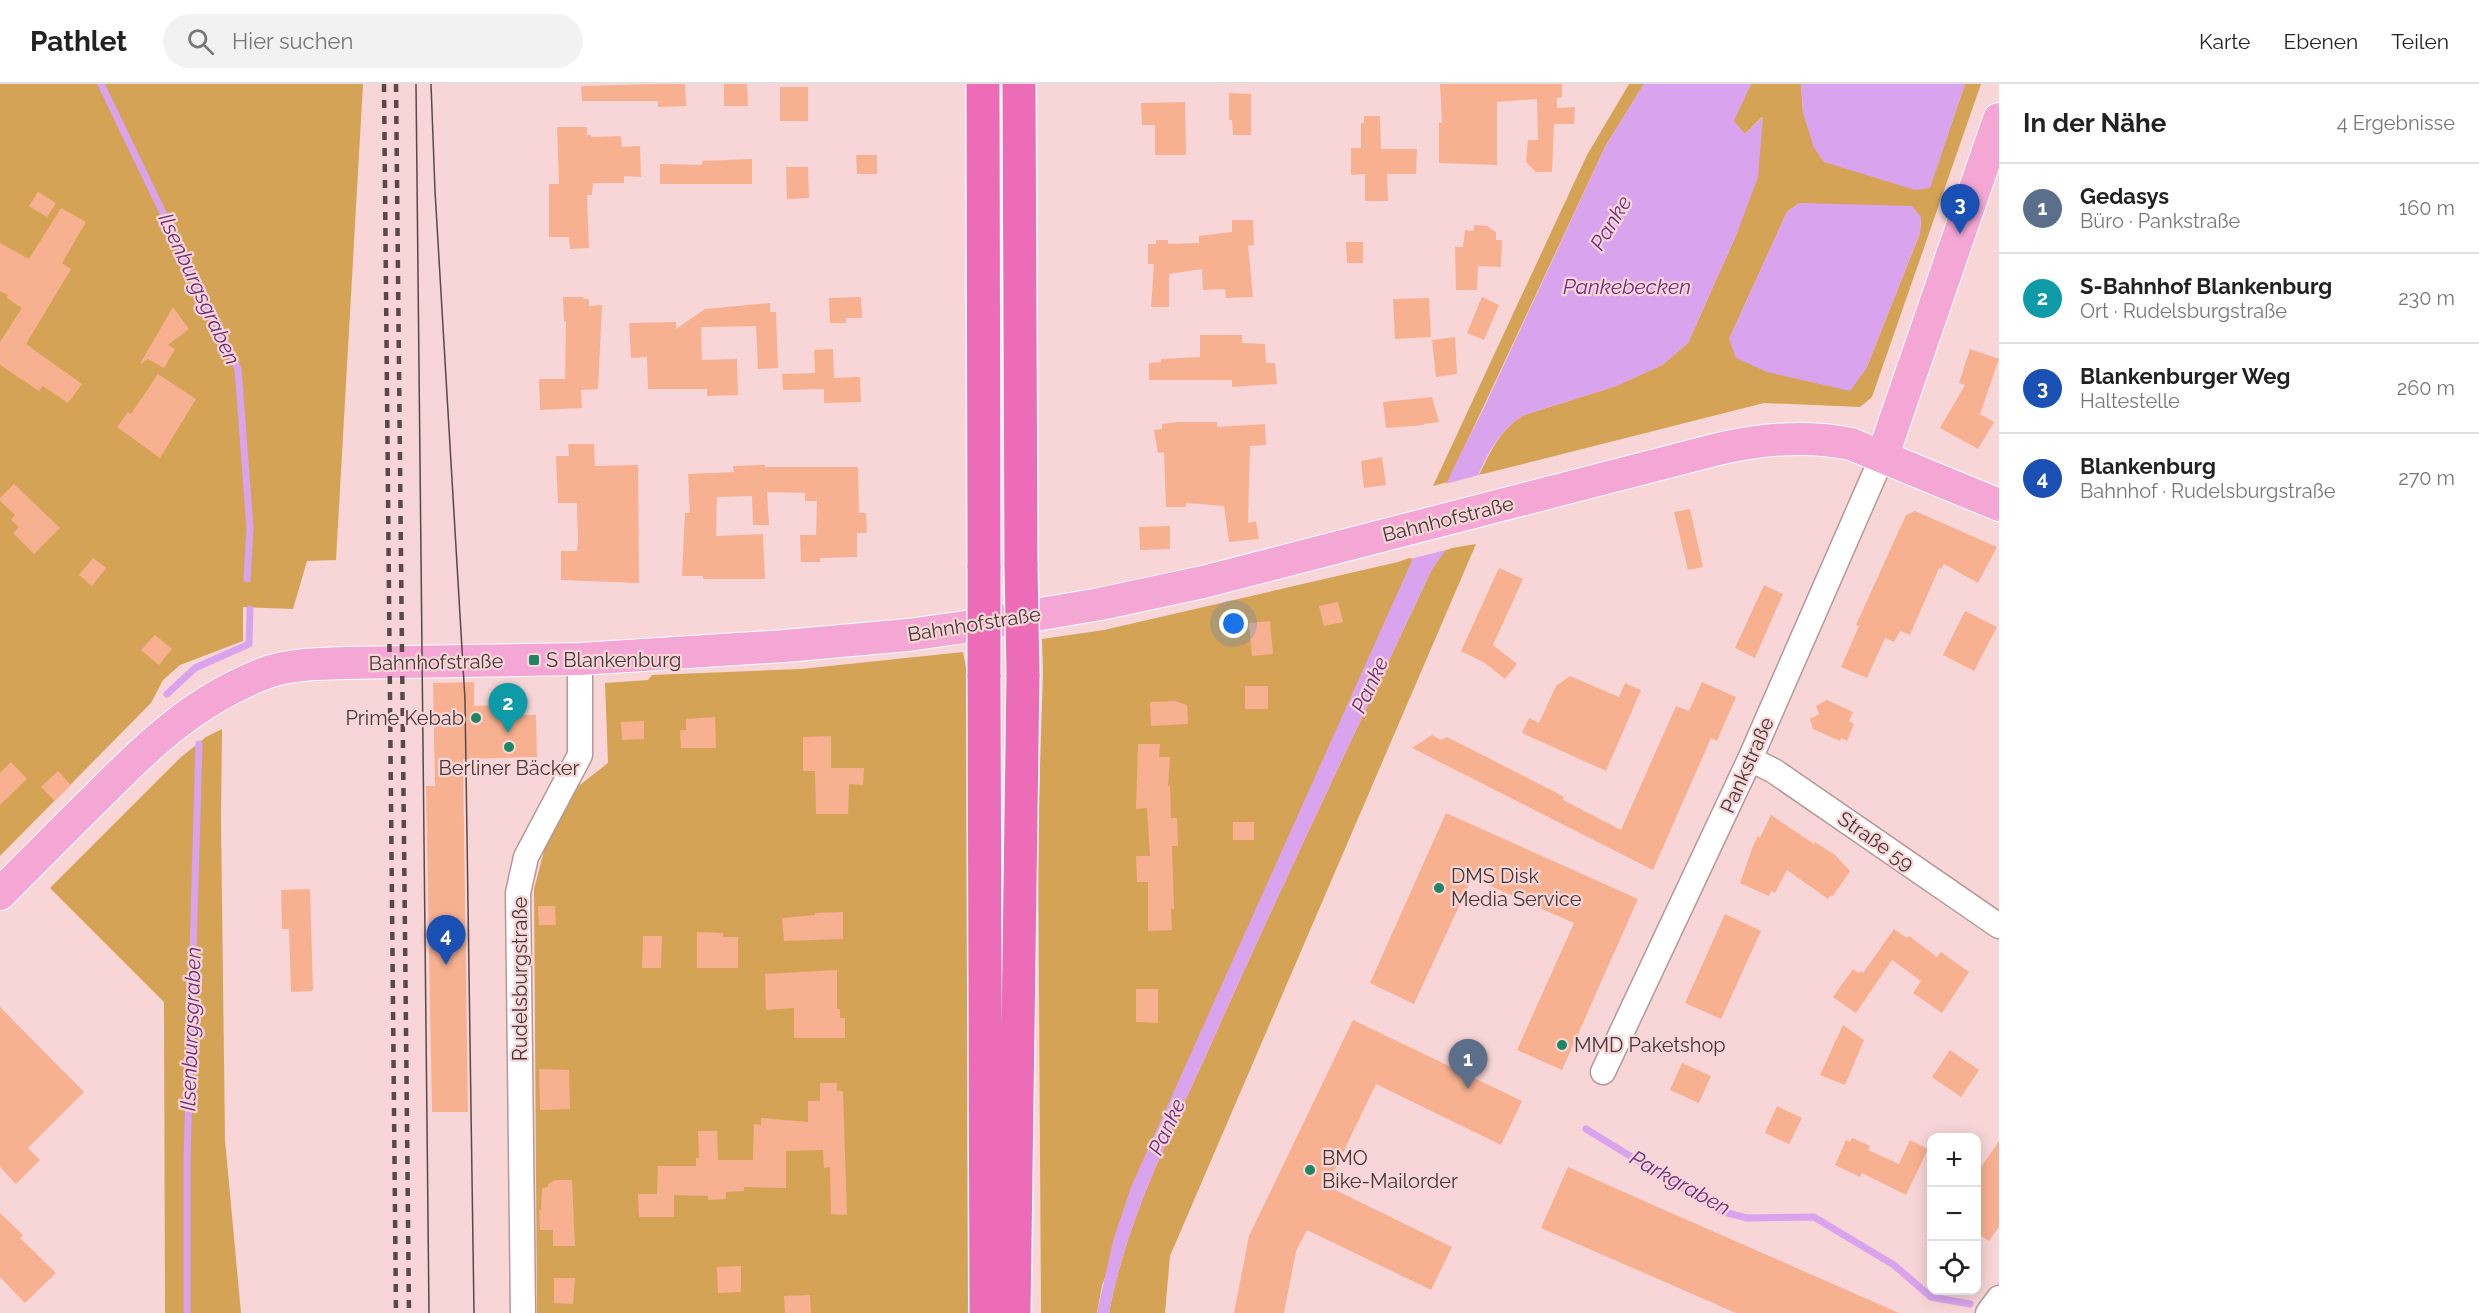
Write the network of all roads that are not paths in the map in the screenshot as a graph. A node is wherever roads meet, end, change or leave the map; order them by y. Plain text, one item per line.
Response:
1 (983, 84) edge
2 (1019, 84) edge
3 (1999, 119) edge
4 (1883, 455) junction
5 (1999, 505) edge
6 (580, 659) junction
7 (1750, 759) junction
8 (0, 894) edge
9 (1999, 926) edge
10 (1603, 1072) dead end
11 (1999, 1298) edge
12 (523, 1313) edge
13 (986, 1313) edge
14 (1014, 1313) edge
15 (1988, 1313) edge

1 - 13 highway, bridge
2 - 14 highway, bridge
3 - 4 main road
4 - 5 main road, Bahnhofstraße
4 - 6 main road, Bahnhofstraße
4 - 7 street, Pankstraße
6 - 8 main road, Bahnhofstraße
6 - 12 street, Rudelsburgstraße
7 - 9 street, Straße 59
7 - 10 street, Pankstraße
11 - 15 street

